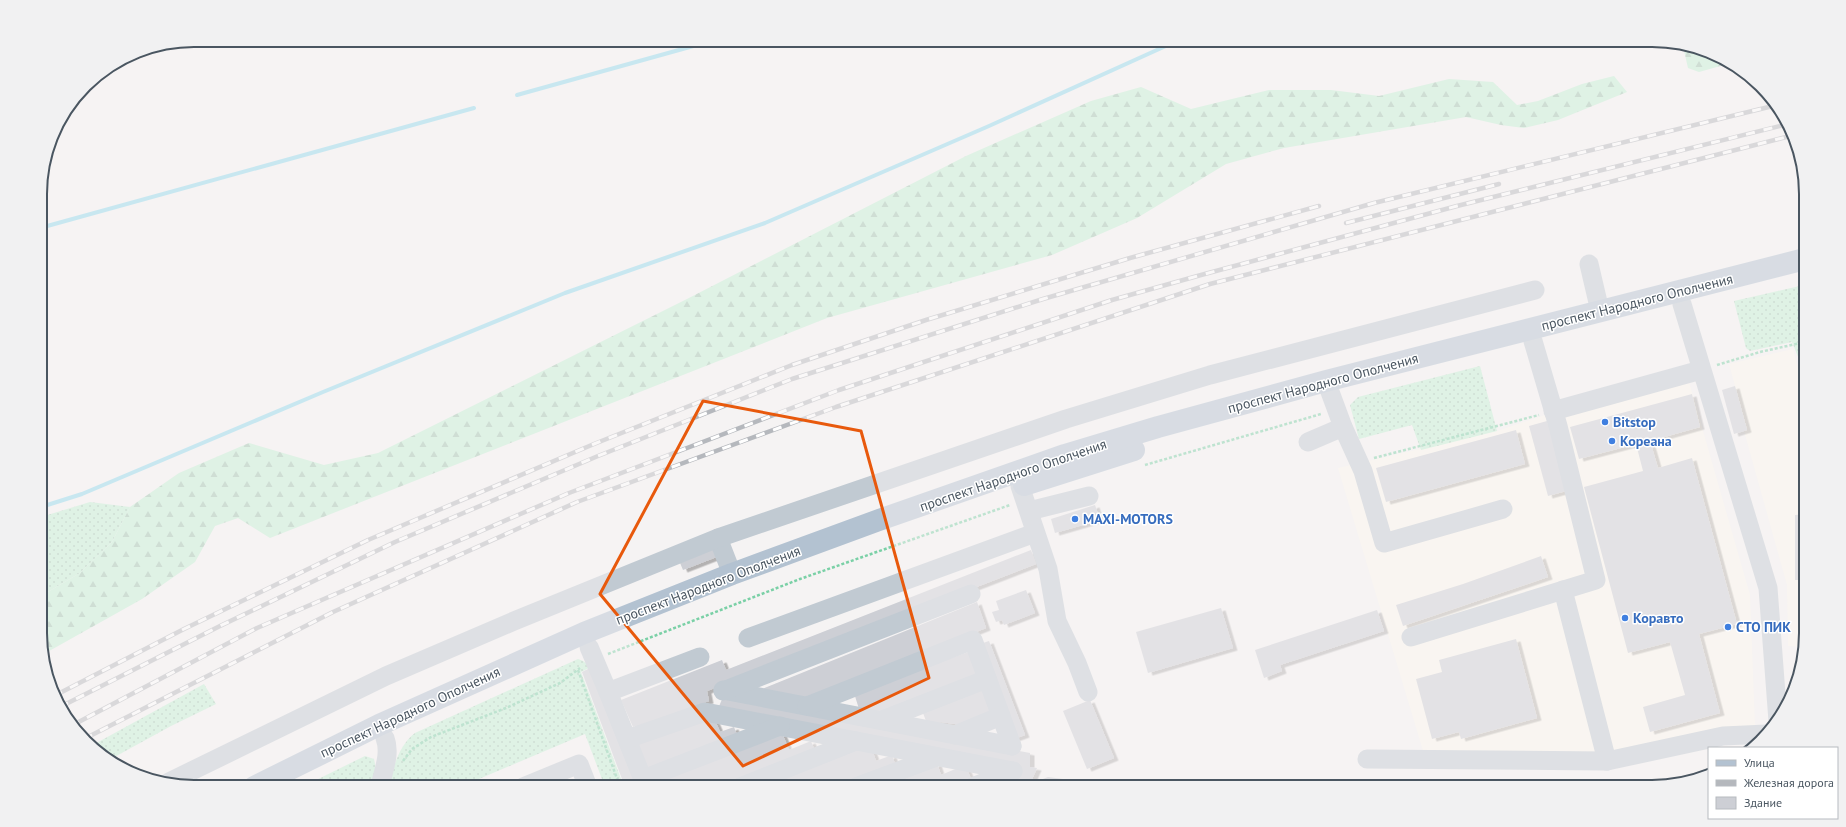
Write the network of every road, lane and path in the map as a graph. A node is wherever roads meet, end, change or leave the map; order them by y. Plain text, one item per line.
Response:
1 (1799, 261) edge
2 (1589, 264) dead end
3 (1799, 275) edge
4 (1535, 290) dead end
5 (1682, 304) junction
6 (1600, 311) junction
7 (1533, 341) junction
8 (1799, 343) edge
9 (1701, 370) junction
10 (1328, 388) junction
11 (1553, 411) junction
12 (1320, 414) dead end
13 (1343, 427) junction
14 (1308, 442) dead end
15 (1359, 462) junction
16 (1138, 466) dead end
17 (1089, 496) dead end
18 (1025, 499) junction
19 (1503, 509) dead end
20 (1035, 533) junction
21 (718, 538) junction
22 (732, 574) junction
23 (1563, 590) junction
24 (971, 594) dead end
25 (1411, 637) dead end
26 (748, 638) dead end
27 (592, 653) junction
28 (700, 657) dead end
29 (987, 679) junction
30 (723, 690) junction
31 (608, 692) junction
32 (1088, 692) dead end
33 (807, 706) junction
34 (1777, 710) edge
35 (705, 712) junction
36 (1001, 716) junction
37 (882, 720) junction
38 (780, 726) junction
39 (955, 734) junction
40 (1759, 734) edge
41 (385, 738) junction
42 (627, 739) junction
43 (856, 741) junction
44 (936, 756) junction
45 (1366, 759) dead end
46 (1607, 761) junction
47 (400, 764) dead end
48 (176, 779) edge
49 (268, 780) edge
50 (298, 780) edge
51 (382, 780) edge
52 (552, 780) edge
53 (585, 780) edge
54 (617, 780) edge
55 (643, 780) edge
56 (651, 780) edge
57 (758, 780) edge
58 (874, 780) edge
59 (990, 780) edge

1 - 6 main road, проспект Народного Ополчения
2 - 6 lane
3 - 5 main road, проспект Народного Ополчения
4 - 21 lane
5 - 7 main road, проспект Народного Ополчения
5 - 9 lane
6 - 10 main road, проспект Народного Ополчения
7 - 10 main road, проспект Народного Ополчения
7 - 11 lane
8 - 9 path
9 - 11 lane
9 - 34 lane
10 - 13 lane
10 - 18 main road, проспект Народного Ополчения
10 - 22 main road, проспект Народного Ополчения
11 - 15 path
11 - 23 lane
12 - 16 path
13 - 14 lane
13 - 15 lane
15 - 19 lane
17 - 18 lane
18 - 20 lane
18 - 27 path
18 - 27 main road, проспект Народного Ополчения
20 - 26 lane
20 - 32 lane
21 - 22 lane
21 - 48 lane
22 - 49 main road, проспект Народного Ополчения
23 - 25 lane
23 - 46 lane
24 - 30 lane
27 - 31 lane
27 - 41 main road, проспект Народного Ополчения
28 - 31 lane
29 - 33 lane
29 - 36 lane
29 - 37 lane
30 - 33 lane
30 - 35 lane
31 - 42 lane
33 - 37 lane
35 - 38 lane
35 - 42 lane
36 - 39 lane
36 - 39 lane
37 - 39 lane
38 - 43 lane
38 - 56 lane
40 - 46 lane
41 - 50 main road, проспект Народного Ополчения
41 - 51 lane
42 - 55 lane
43 - 44 lane
43 - 57 lane
44 - 58 lane
44 - 59 lane
45 - 46 lane
47 - 54 path
52 - 53 lane

